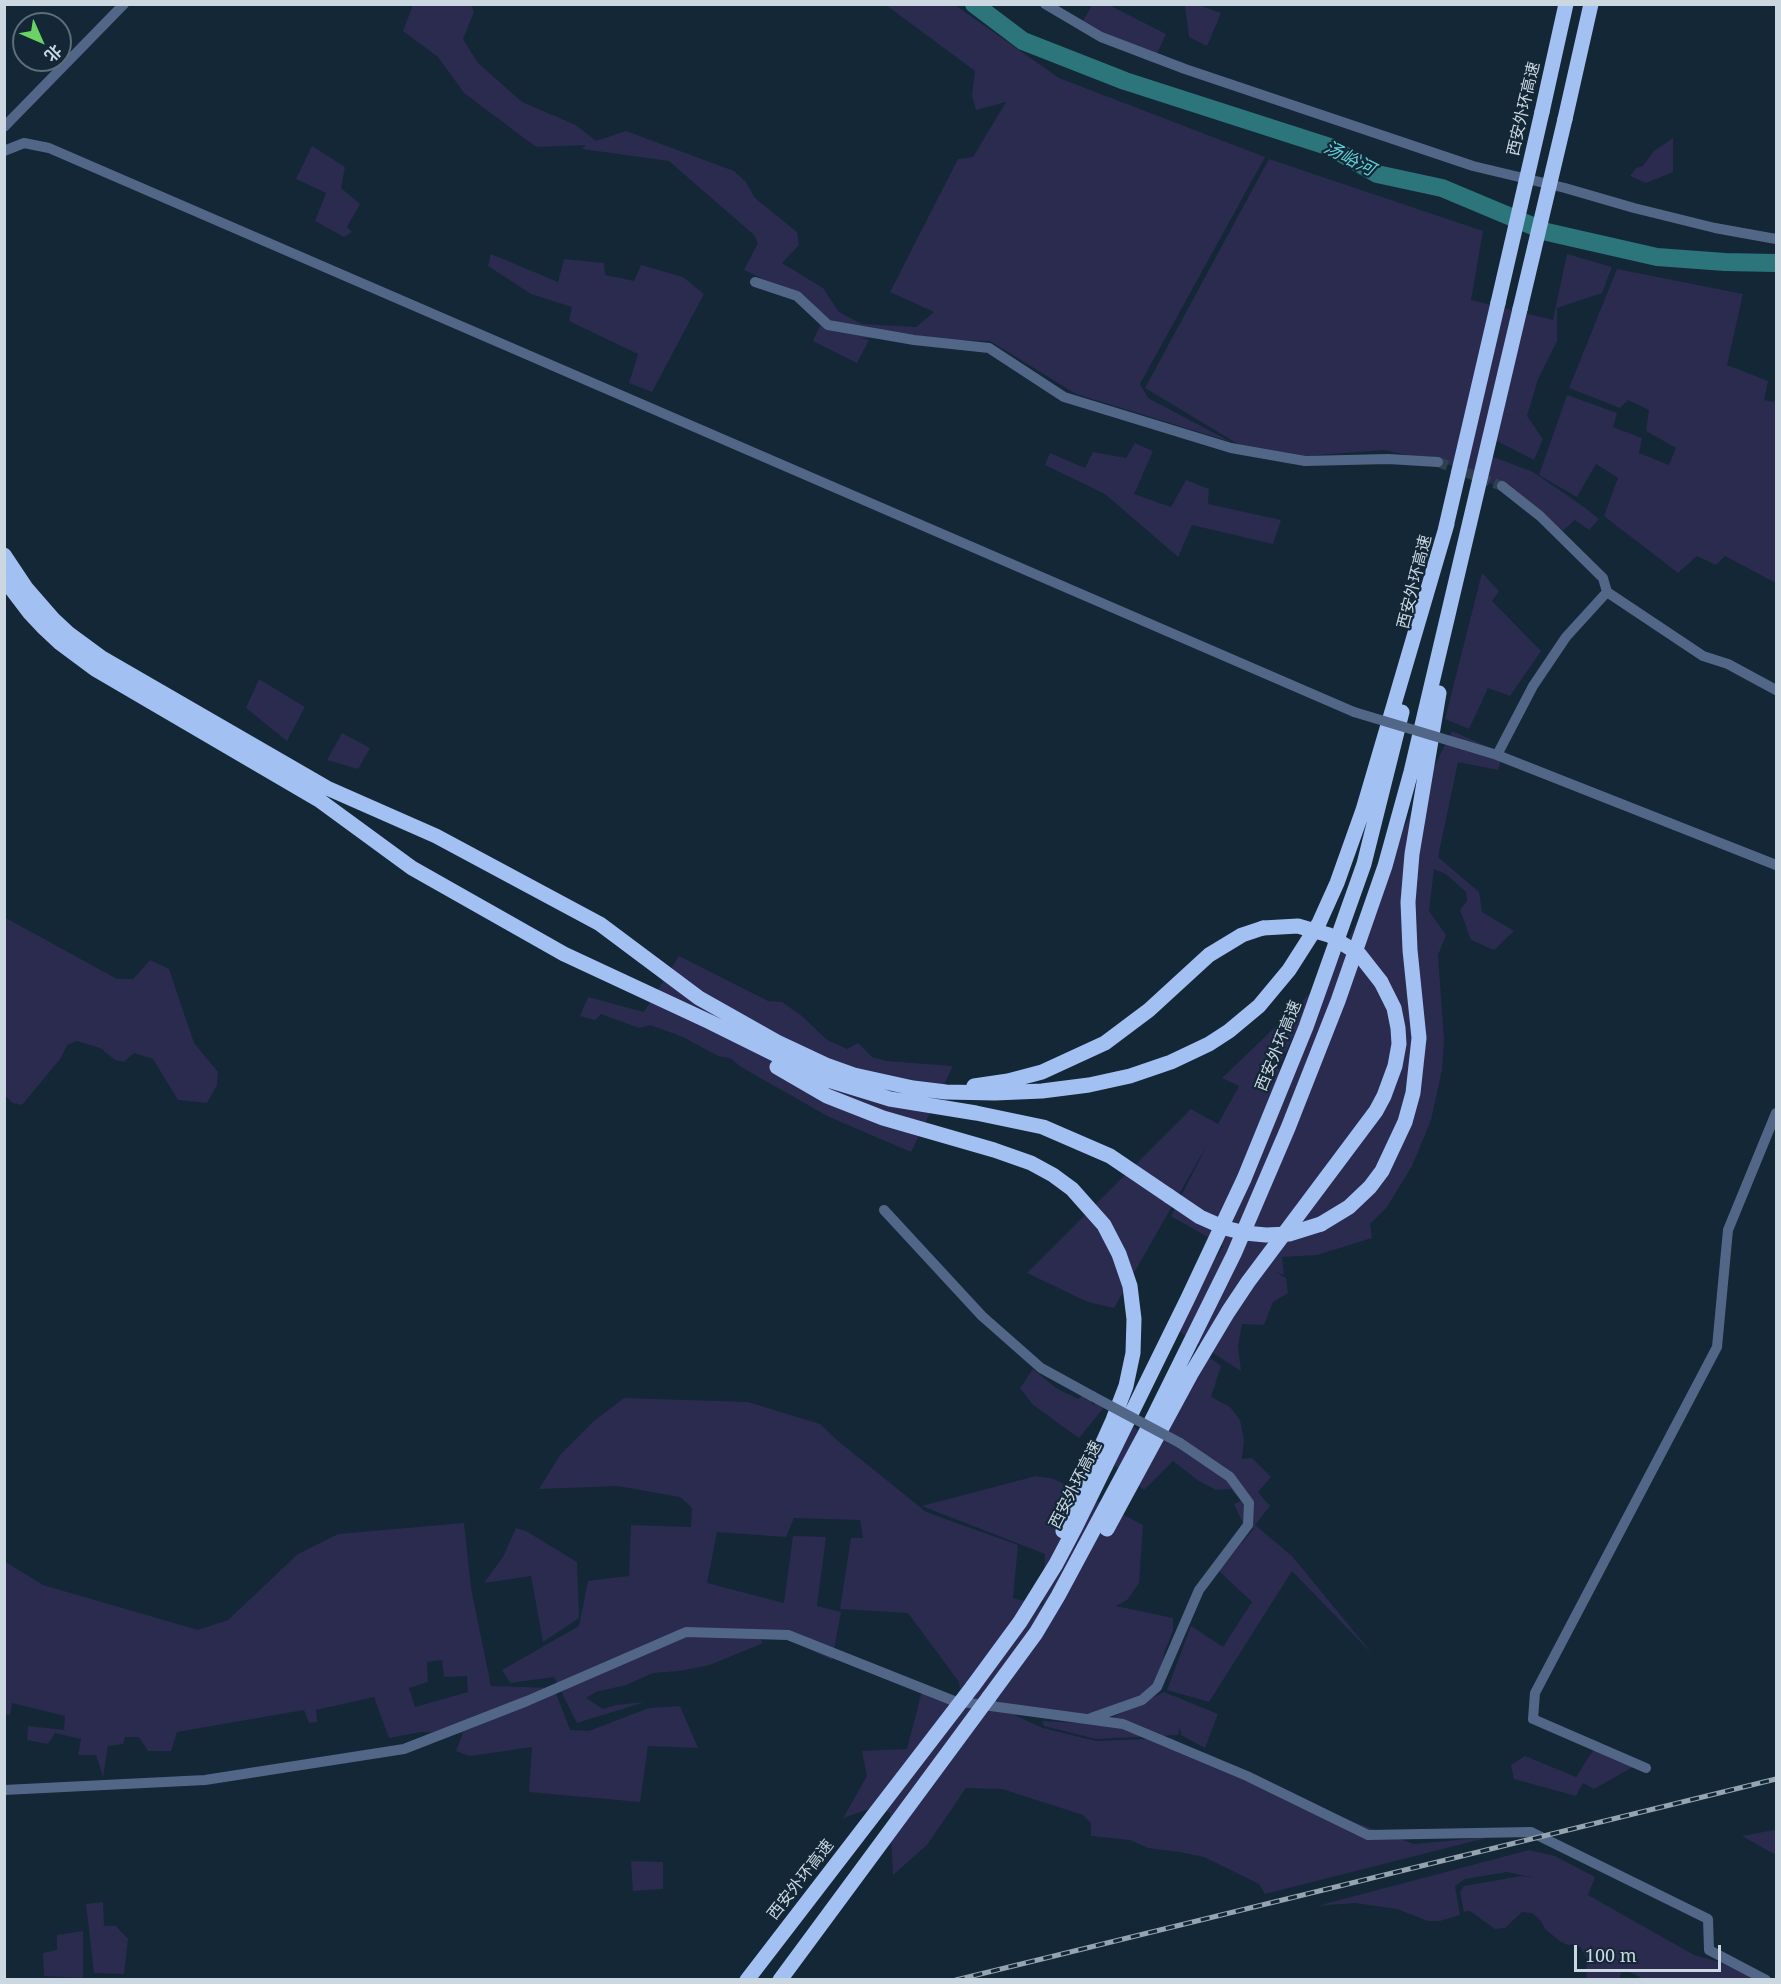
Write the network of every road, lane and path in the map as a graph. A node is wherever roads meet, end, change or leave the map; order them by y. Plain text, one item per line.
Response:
1 (124, 4) edge
2 (1045, 4) edge
3 (1566, 4) edge
4 (1591, 4) edge
5 (4, 127) edge
6 (4, 151) edge
7 (1776, 239) edge
8 (755, 282) dead end
9 (1438, 462) tunnel mouth
10 (1502, 486) tunnel mouth
11 (1447, 524) junction
12 (5, 555) edge
13 (1459, 567) junction
14 (4, 579) edge
15 (1607, 592) junction
16 (1776, 690) edge
17 (1497, 755) junction
18 (1776, 865) edge
19 (710, 1022) junction
20 (913, 1088) junction
21 (1776, 1113) edge
22 (884, 1210) dead end
23 (1036, 1633) junction
24 (1012, 1634) junction
25 (1088, 1719) junction
26 (1646, 1768) dead end
27 (4, 1790) edge
28 (747, 1980) edge
29 (780, 1980) edge
30 (1766, 1980) edge

1 - 5 street
2 - 7 street
3 - 11 highway, 西安外环高速, bridge
4 - 13 highway, bridge
6 - 17 street, bridge
8 - 9 street
10 - 15 street
11 - 20 highway
11 - 24 highway, 西安外环高速
12 - 20 highway
13 - 19 highway, bridge
13 - 23 highway
14 - 19 highway
15 - 16 street
15 - 17 street
17 - 18 street
19 - 24 highway
20 - 23 highway, bridge
21 - 26 street
22 - 25 street, bridge
23 - 29 highway, bridge
24 - 28 highway, 西安外环高速, bridge
25 - 27 street
25 - 30 street

